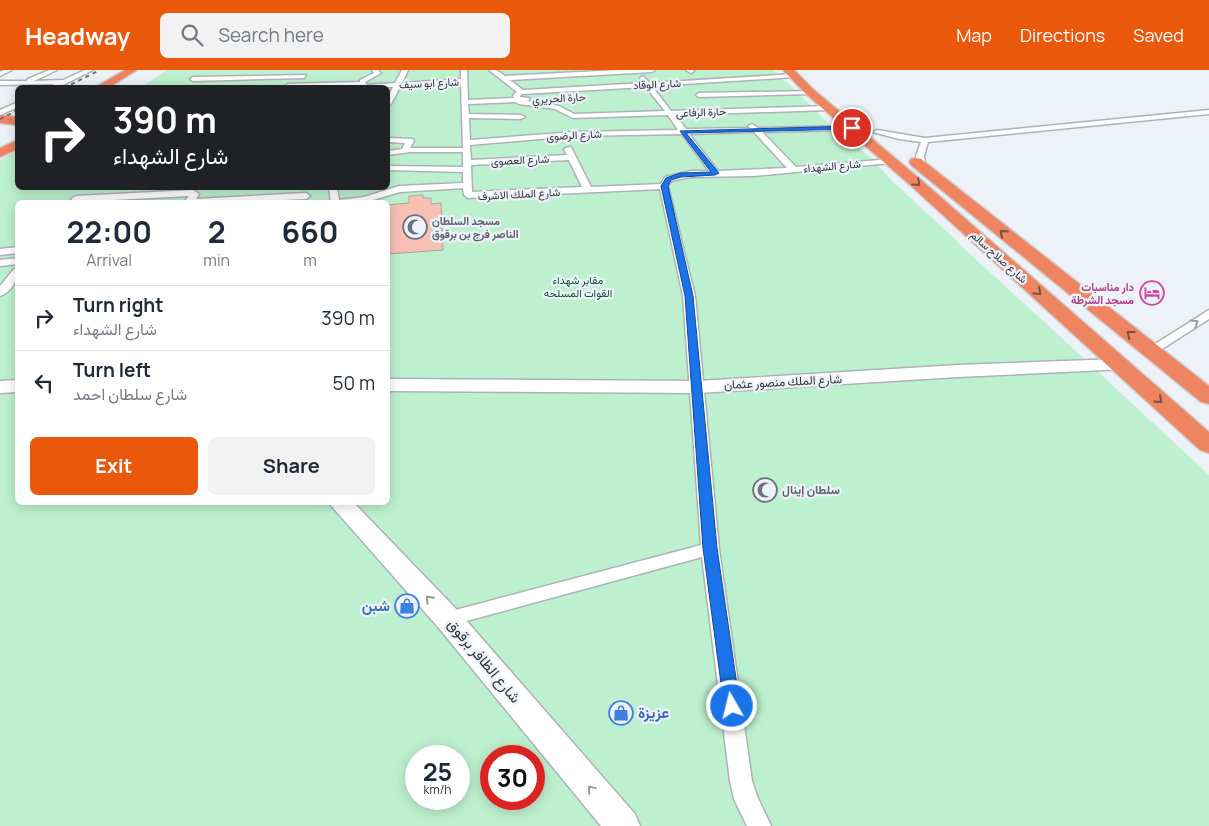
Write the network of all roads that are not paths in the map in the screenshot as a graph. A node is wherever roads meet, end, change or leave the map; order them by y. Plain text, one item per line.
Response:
1 (9, 70) edge
2 (54, 70) edge
3 (90, 70) edge
4 (464, 70) edge
5 (492, 70) edge
6 (635, 70) edge
7 (652, 70) edge
8 (758, 70) edge
9 (306, 72) edge
10 (377, 72) edge
11 (404, 72) edge
12 (579, 72) edge
13 (692, 72) edge
14 (794, 72) edge
15 (139, 73) edge
16 (547, 73) edge
17 (387, 74) dead end
18 (395, 74) dead end
19 (0, 75) edge
20 (42, 75) junction
21 (766, 77) junction
22 (506, 78) junction
23 (33, 79) junction
24 (464, 81) junction
25 (703, 81) junction
26 (63, 82) junction
27 (21, 84) junction
28 (0, 85) edge
29 (58, 85) edge
30 (103, 85) edge
31 (105, 85) edge
32 (125, 85) edge
33 (298, 85) edge
34 (363, 85) edge
35 (390, 85) edge
36 (398, 85) junction
37 (649, 85) junction
38 (521, 92) junction
39 (810, 92) junction
40 (653, 93) junction
41 (644, 94) dead end
42 (721, 94) junction
43 (699, 95) dead end
44 (566, 97) dead end
45 (390, 100) edge
46 (518, 100) junction
47 (465, 102) junction
48 (14, 104) edge
49 (829, 108) junction
50 (737, 111) junction
51 (1209, 112) edge
52 (0, 113) edge
53 (668, 113) junction
54 (465, 116) junction
55 (574, 116) junction
56 (521, 117) dead end
57 (0, 119) edge
58 (15, 121) edge
59 (616, 124) junction
60 (852, 128) junction
61 (756, 130) junction
62 (682, 132) junction
63 (877, 132) junction
64 (569, 135) junction
65 (15, 136) edge
66 (390, 140) edge
67 (925, 140) junction
68 (0, 153) edge
69 (390, 153) edge
70 (407, 153) junction
71 (467, 156) junction
72 (573, 157) junction
73 (421, 158) dead end
74 (891, 161) junction
75 (921, 166) junction
76 (872, 167) dead end
77 (390, 168) edge
78 (426, 170) junction
79 (794, 170) junction
80 (772, 172) junction
81 (715, 173) junction
82 (423, 181) junction
83 (390, 183) edge
84 (468, 185) junction
85 (664, 186) junction
86 (415, 188) junction
87 (82, 190) edge
88 (196, 190) edge
89 (223, 190) edge
90 (588, 190) junction
91 (168, 191) edge
92 (354, 191) dead end
93 (306, 192) edge
94 (291, 194) edge
95 (122, 199) edge
96 (75, 200) edge
97 (98, 200) edge
98 (219, 200) joint
99 (261, 200) edge
100 (354, 200) edge
101 (364, 200) edge
102 (15, 250) edge
103 (0, 252) edge
104 (15, 262) edge
105 (0, 263) edge
106 (15, 275) edge
107 (0, 292) edge
108 (1209, 314) edge
109 (1150, 350) junction
110 (1119, 365) junction
111 (390, 385) edge
112 (15, 386) edge
113 (0, 387) edge
114 (698, 387) junction
115 (1209, 397) edge
116 (1209, 445) edge
117 (341, 505) edge
118 (710, 548) junction
119 (448, 619) junction
120 (623, 826) edge
121 (759, 826) edge

1 - 19 street
2 - 20 street
3 - 26 street
4 - 24 street, شارع الملك الاشرف
5 - 22 street
6 - 7 street
6 - 12 street
6 - 37 street
8 - 21 street
9 - 9 street
9 - 33 street
10 - 17 street
10 - 34 street
11 - 18 street
11 - 36 street
12 - 16 street
13 - 25 street
14 - 21 street, شارع الوقاد
14 - 39 highway, شارع صلاح سالم
14 - 63 highway, شارع صلاح سالم
15 - 30 highway
15 - 32 highway
16 - 22 street
19 - 20 street
20 - 23 street
21 - 25 street, شارع الوقاد
22 - 38 street
23 - 27 street
23 - 28 street
24 - 36 street, شارع ابو سيف
24 - 47 street, شارع الملك الاشرف
25 - 37 street, شارع الوقاد
26 - 27 street
26 - 29 street
27 - 28 street
31 - 32 highway
35 - 36 street, شارع ابو سيف
36 - 45 street
37 - 38 street, شارع الوقاد
37 - 40 street
38 - 46 street
39 - 42 street
39 - 49 highway, شارع صلاح سالم
40 - 41 street
40 - 53 street
42 - 43 street
42 - 50 street
44 - 46 street, حارة الحريري
46 - 47 street, حارة الحريري
46 - 55 street
47 - 54 street, شارع الملك الاشرف
48 - 52 street
49 - 50 street, حارة الرفاعى
49 - 60 highway, شارع صلاح سالم
50 - 53 street, حارة الرفاعى
50 - 61 street
51 - 67 street
53 - 59 street, حارة الرفاعى
53 - 62 street
54 - 56 street
54 - 71 street, شارع الملك الاشرف
55 - 59 street, حارة الرفاعى
55 - 64 street
57 - 58 highway
59 - 62 street, شارع الرضوى
59 - 64 street, شارع الرضوى
60 - 61 street, شارع الرضوى
60 - 74 highway, شارع صلاح سالم
61 - 62 street, شارع الرضوى
61 - 79 street
62 - 81 street
63 - 67 street
63 - 75 highway, شارع صلاح سالم
64 - 71 street, شارع الرضوى
64 - 72 street
65 - 68 highway
66 - 70 street
67 - 75 street
69 - 70 street
70 - 71 street
71 - 72 street, شارع العصوى
71 - 73 street
71 - 78 street
71 - 84 street, شارع الملك الاشرف
72 - 90 street
74 - 79 street, شارع الشهداء
74 -> 110 highway, شارع صلاح سالم
109 -> 75 highway, شارع صلاح سالم
76 - 80 street, شارع الشهداء
77 - 78 street
78 - 82 street
79 - 80 street, شارع الشهداء
80 - 81 street, شارع الشهداء
81 - 85 street, شارع الشهداء
82 - 83 street
82 - 86 street
84 - 86 street
84 - 90 street, شارع الملك الاشرف
85 - 90 street, شارع الملك الاشرف
85 - 114 street
86 - 101 street
87 - 96 street
88 - 91 street
89 - 98 street
91 - 95 street
92 - 100 street
93 - 94 street
94 - 99 street
95 - 97 street
98 - 99 street
102 - 103 street
104 - 105 street
106 - 107 street
109 -> 108 street
109 - 115 highway, شارع صلاح سالم
110 - 114 main road, شارع الملك منصور عثمان
110 -> 116 highway, شارع صلاح سالم
111 - 114 main road, شارع الملك منصور عثمان
112 - 113 main road
114 - 118 street
119 -> 117 main road, شارع الظافر برقوق
118 - 119 street
118 - 121 street
120 -> 119 main road, شارع الظافر برقوق

